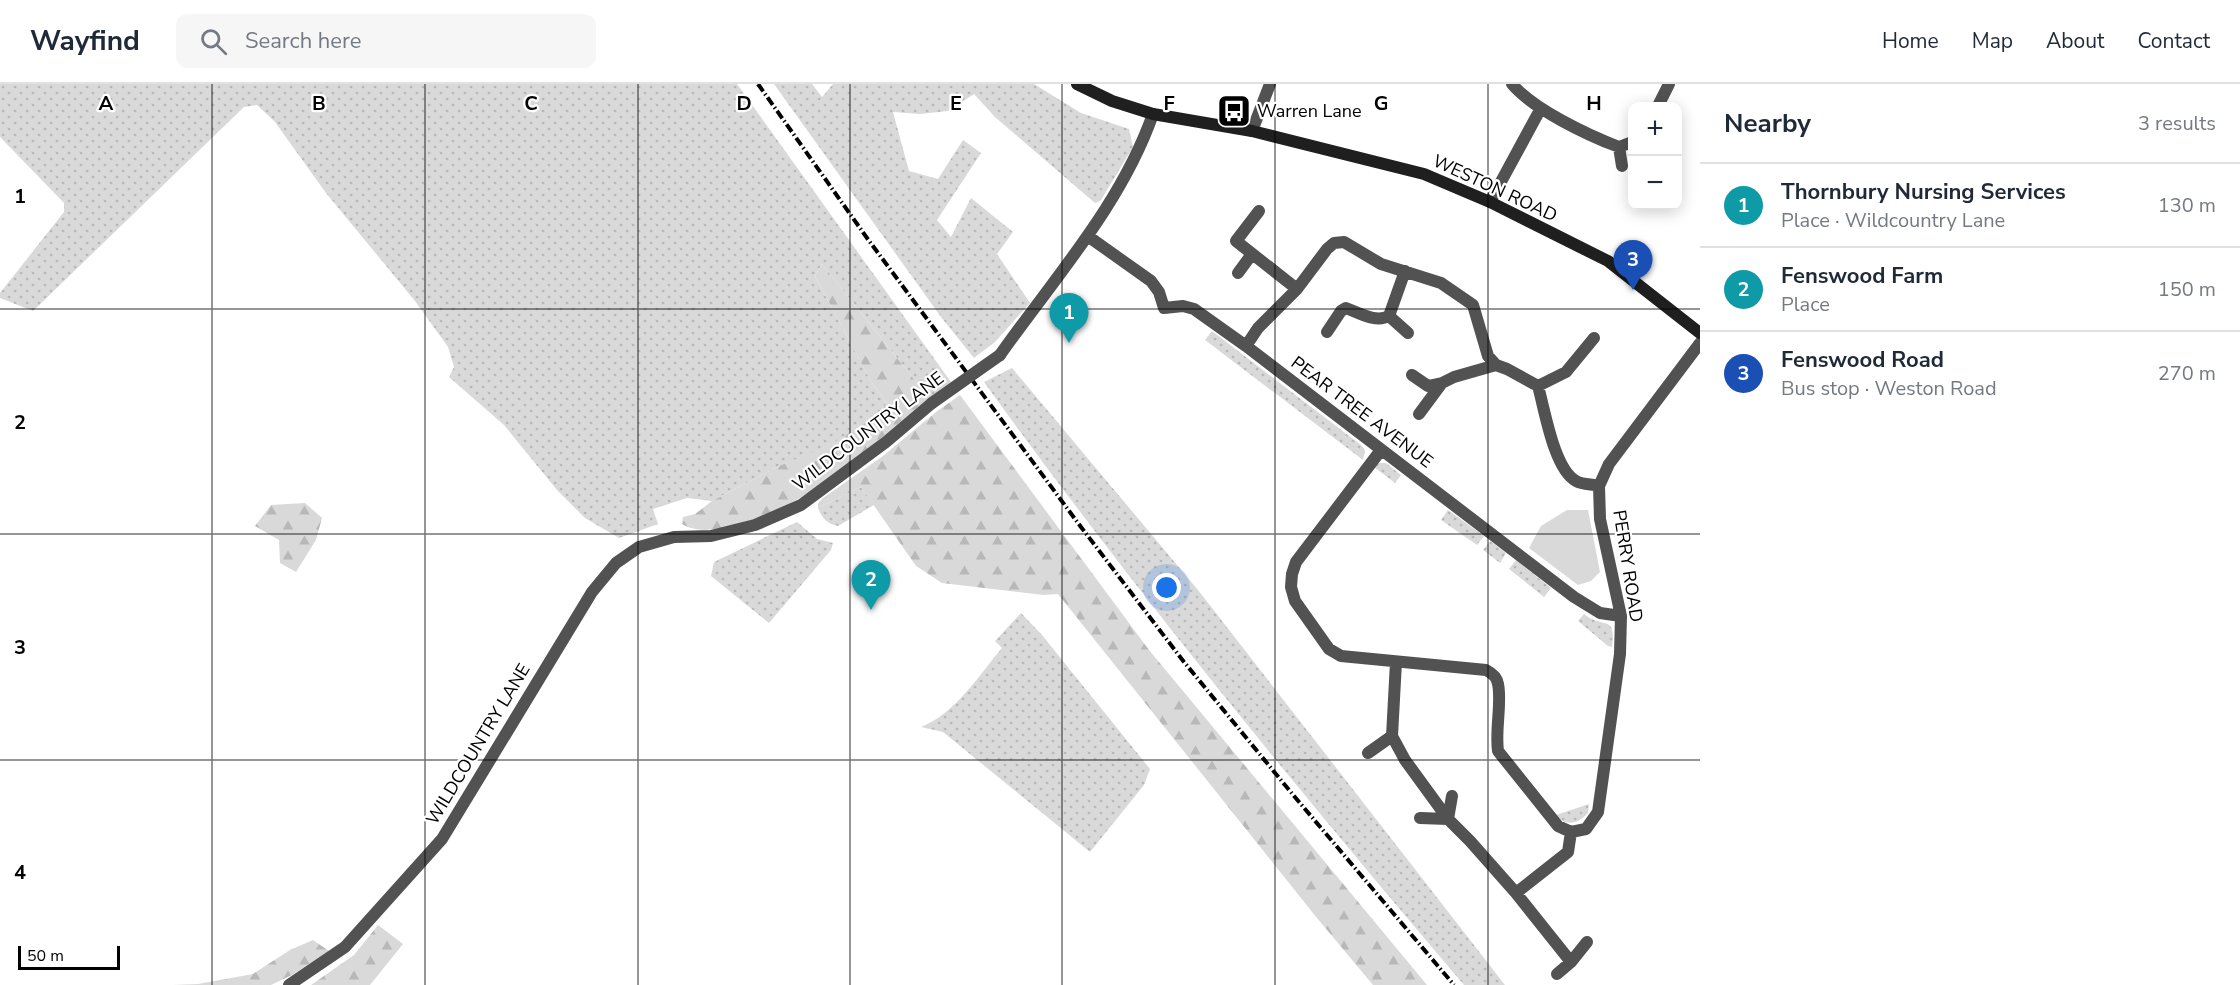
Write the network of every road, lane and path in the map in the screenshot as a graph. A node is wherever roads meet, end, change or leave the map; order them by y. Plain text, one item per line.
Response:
1 (1077, 84) edge
2 (1270, 84) edge
3 (1512, 84) edge
4 (1669, 84) edge
5 (1660, 102) edge
6 (1541, 108) junction
7 (1153, 114) junction
8 (1252, 131) junction
9 (1628, 144) edge
10 (1619, 147) junction
11 (1622, 166) dead end
12 (1490, 202) junction
13 (1258, 211) dead end
14 (1089, 237) junction
15 (1252, 254) junction
16 (1405, 271) junction
17 (1238, 273) dead end
18 (1297, 289) junction
19 (1389, 316) junction
20 (1327, 332) dead end
21 (1408, 333) dead end
22 (1700, 333) edge
23 (1594, 338) dead end
24 (1700, 344) edge
25 (1245, 346) junction
26 (1496, 365) junction
27 (1412, 375) dead end
28 (1442, 383) junction
29 (1538, 386) junction
30 (1419, 414) dead end
31 (1381, 450) junction
32 (1599, 486) junction
33 (1621, 616) junction
34 (1396, 662) junction
35 (1392, 736) junction
36 (1368, 753) dead end
37 (1452, 796) dead end
38 (1420, 818) dead end
39 (1448, 819) junction
40 (1571, 832) junction
41 (1516, 893) junction
42 (1587, 942) dead end
43 (1571, 962) junction
44 (1557, 974) dead end
45 (289, 985) edge

1 - 7 street, WESTON ROAD
2 - 8 street
3 - 6 street
4 - 5 street
6 - 10 street
6 - 12 street
7 - 8 street, WESTON ROAD
7 - 14 street, WILDCOUNTRY LANE
8 - 12 street, WESTON ROAD
9 - 10 street
10 - 11 street
12 - 22 street, WESTON ROAD
13 - 15 street
14 - 25 street, PEAR TREE AVENUE
14 - 45 street, WILDCOUNTRY LANE, bridge
15 - 17 street
15 - 18 street
16 - 18 street
16 - 19 street
16 - 26 street
18 - 25 street
19 - 20 street
19 - 21 street
23 - 29 street
24 - 32 street, PERRY ROAD
25 - 31 street, PEAR TREE AVENUE
26 - 28 street
26 - 29 street
27 - 28 street
28 - 30 street
29 - 32 street
31 - 33 street, PEAR TREE AVENUE
31 - 34 street
32 - 33 street, PERRY ROAD
33 - 40 street, PERRY ROAD
34 - 35 street
34 - 40 street
35 - 36 street
35 - 39 street
37 - 39 street
38 - 39 street
39 - 41 street
40 - 41 street
41 - 43 street
42 - 43 street
43 - 44 street

